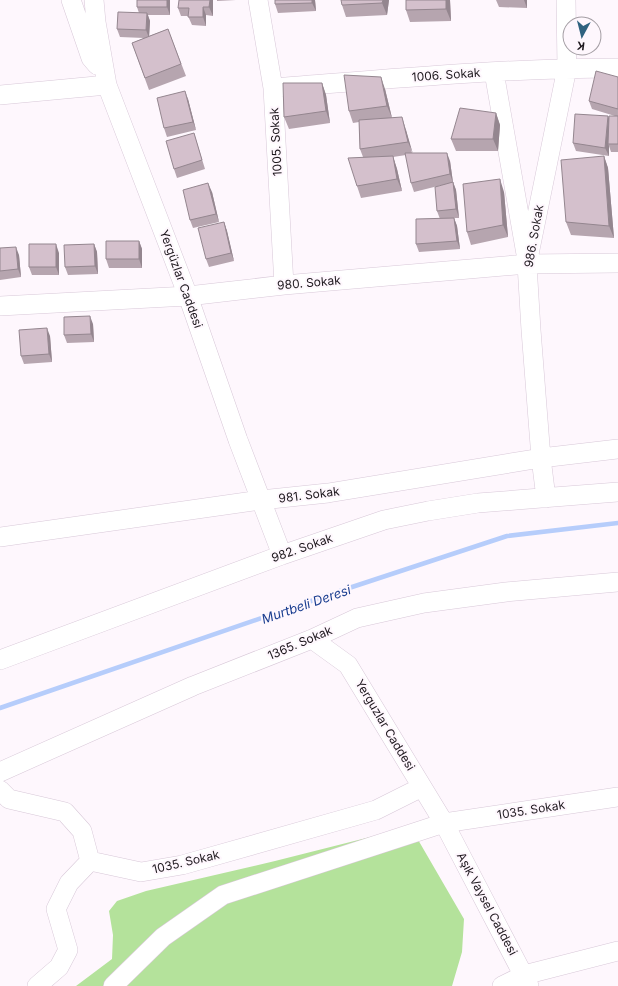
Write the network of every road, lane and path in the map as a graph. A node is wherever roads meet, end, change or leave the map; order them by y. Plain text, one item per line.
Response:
1 (71, 0) edge
2 (94, 0) edge
3 (258, 0) edge
4 (566, 0) edge
5 (567, 68) junction
6 (618, 68) edge
7 (494, 72) junction
8 (106, 81) junction
9 (273, 88) junction
10 (0, 95) edge
11 (618, 263) edge
12 (527, 264) junction
13 (284, 285) junction
14 (188, 296) junction
15 (0, 306) edge
16 (618, 449) edge
17 (541, 458) junction
18 (618, 492) edge
19 (546, 498) junction
20 (261, 500) junction
21 (0, 537) edge
22 (282, 555) junction
23 (618, 582) edge
24 (312, 639) junction
25 (0, 660) edge
26 (0, 772) edge
27 (422, 787) junction
28 (0, 790) edge
29 (618, 797) edge
30 (444, 823) junction
31 (90, 861) junction
32 (618, 951) edge
33 (527, 981) edge
34 (38, 986) edge
35 (113, 986) edge
36 (502, 986) edge

1 - 8 street
2 - 8 street, Yergüzlar Caddesi
3 - 9 street, 1005. Sokak
4 - 5 street, 986. Sokak
5 - 6 street, 1006. Sokak
5 - 7 street, 1006. Sokak
5 - 12 street, 986. Sokak
7 - 9 street, 1006. Sokak
7 - 12 street
8 - 10 street
8 - 14 street, Yergüzlar Caddesi
9 - 13 street, 1005. Sokak
11 - 12 street, 980. Sokak
12 - 13 street, 980. Sokak
12 - 17 street, 986. Sokak
13 - 14 street, 980. Sokak
14 - 15 street, 980. Sokak
14 - 20 street, Yergüzlar Caddesi
16 - 17 street, 981. Sokak
17 - 19 street, 986. Sokak
17 - 20 street, 981. Sokak
18 - 19 street, 982. Sokak
19 - 22 street, 982. Sokak
20 - 21 street, 981. Sokak
20 - 22 street, Yergüzlar Caddesi
22 - 25 street, 982. Sokak
23 - 24 street, 1365. Sokak
24 - 26 street, 1365. Sokak
24 - 27 street, Yerguzlar Caddesi
27 - 30 street, Yerguzlar Caddesi
27 - 31 street, 1035. Sokak
28 - 31 street
29 - 30 street, 1035. Sokak
30 - 33 street, Aşık Vaysel Caddesi
30 - 35 street, 1035. Sokak
31 - 34 street
32 - 33 street
33 - 36 street

